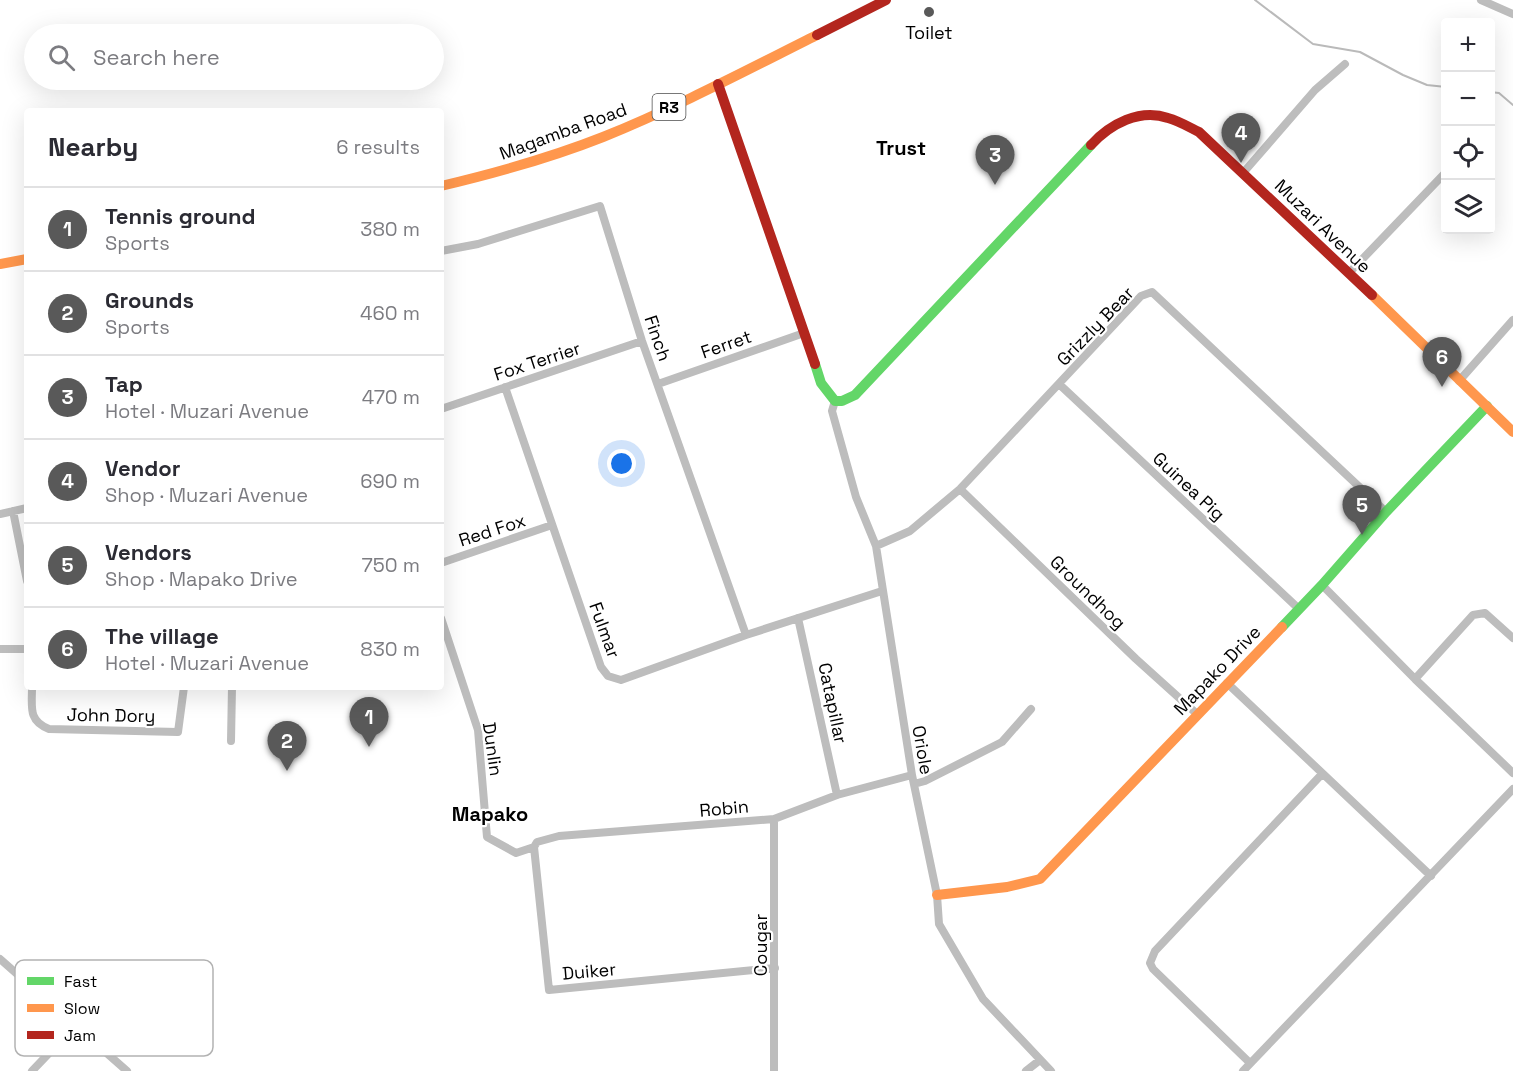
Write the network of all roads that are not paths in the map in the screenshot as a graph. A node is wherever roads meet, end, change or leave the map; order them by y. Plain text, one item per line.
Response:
1 (886, 0) edge
2 (1481, 0) edge
3 (1513, 14) edge
4 (1345, 64) dead end
5 (718, 84) junction
6 (1244, 173) junction
7 (1441, 177) edge
8 (444, 185) edge
9 (444, 250) edge
10 (24, 260) edge
11 (0, 264) edge
12 (1349, 273) junction
13 (1513, 320) edge
14 (804, 333) junction
15 (642, 341) junction
16 (1459, 381) junction
17 (658, 384) junction
18 (1059, 384) junction
19 (505, 387) junction
20 (835, 401) junction
21 (1487, 406) junction
22 (444, 408) edge
23 (1513, 432) edge
24 (960, 489) junction
25 (24, 509) edge
26 (13, 511) junction
27 (1386, 513) junction
28 (0, 514) edge
29 (552, 525) junction
30 (876, 546) junction
31 (444, 561) edge
32 (24, 566) edge
33 (1322, 585) junction
34 (882, 591) junction
35 (1299, 609) junction
36 (798, 618) junction
37 (444, 627) edge
38 (746, 635) junction
39 (1513, 638) edge
40 (0, 649) edge
41 (24, 649) edge
42 (1415, 679) junction
43 (1227, 683) junction
44 (32, 690) edge
45 (184, 690) edge
46 (232, 690) edge
47 (1031, 709) dead end
48 (1197, 714) junction
49 (231, 741) dead end
50 (1513, 773) edge
51 (1322, 774) junction
52 (912, 775) junction
53 (914, 784) junction
54 (1513, 789) edge
55 (837, 795) junction
56 (774, 819) junction
57 (534, 847) junction
58 (1431, 876) junction
59 (937, 895) junction
60 (0, 960) edge
61 (775, 968) junction
62 (15, 973) edge
63 (46, 1056) edge
64 (110, 1056) edge
65 (1040, 1060) junction
66 (1250, 1063) junction
67 (32, 1071) edge
68 (127, 1071) edge
69 (774, 1071) edge
70 (1026, 1071) edge
71 (1051, 1071) edge
72 (1243, 1071) edge

1 - 5 main road, Magamba Road / R3
2 - 3 street
4 - 6 street
5 - 8 main road, Magamba Road / R3
5 - 14 main road
6 - 12 main road, Muzari Avenue
6 - 20 main road, Muzari Avenue
7 - 12 street
9 - 15 street, Finch
10 - 11 main road
12 - 16 main road, Muzari Avenue
13 - 16 street
14 - 17 street, Ferret
14 - 20 main road
15 - 17 street, Finch
15 - 19 street, Fox Terrier
16 - 21 main road, Muzari Avenue
17 - 38 street, Finch
18 - 24 street, Grizzly Bear
18 - 27 street, Grizzly Bear
18 - 35 street, Guinea Pig
19 - 22 street, Fox Terrier
19 - 29 street, Fulmar
20 - 30 street, Oriole
21 - 23 main road, Muzari Avenue
21 - 27 main road, Mapako Drive
24 - 30 street, Grizzly Bear
24 - 48 street, Groundhog
25 - 26 street
26 - 28 street
26 - 32 street
27 - 33 main road, Mapako Drive
29 - 31 street, Red Fox
29 - 38 street, Fulmar
30 - 34 street, Oriole
33 - 35 main road, Mapako Drive
33 - 42 street
34 - 36 street, Fulmar
34 - 52 street, Oriole
35 - 43 main road, Mapako Drive
36 - 38 street, Fulmar
36 - 55 street, Catapillar
37 - 57 street, Dunlin
39 - 42 street
40 - 41 street
42 - 50 street
43 - 48 main road, Mapako Drive
43 - 51 street
44 - 45 street, John Dory
46 - 49 street
47 - 53 street
48 - 59 main road, Mapako Drive
51 - 58 street
51 - 66 street
52 - 53 street, Oriole
52 - 55 street, Robin
53 - 59 street, Oriole
54 - 58 street
55 - 56 street, Robin
56 - 57 street, Robin
56 - 61 street, Cougar
57 - 61 street, Duiker
58 - 66 street
59 - 65 street, Oriole
60 - 62 street
61 - 69 street, Cougar
63 - 67 street
64 - 68 street
65 - 70 street
65 - 71 street, Oriole
66 - 72 street

